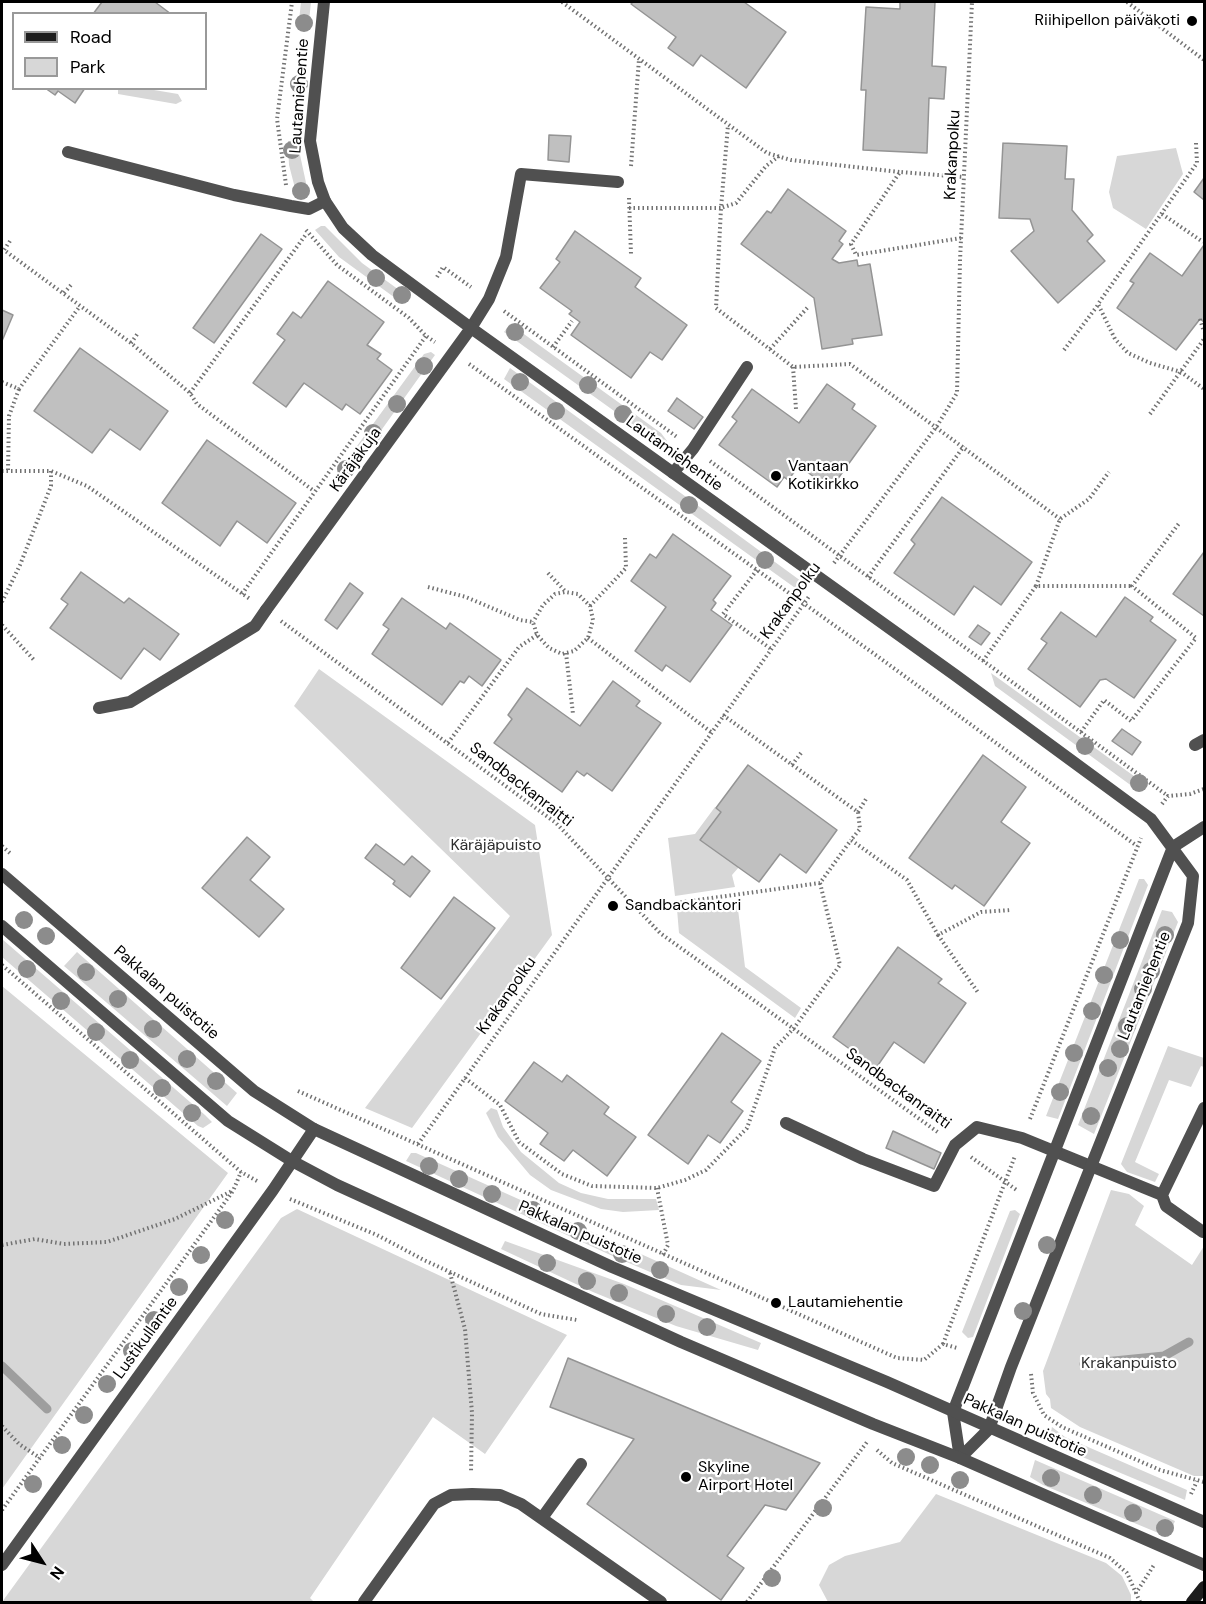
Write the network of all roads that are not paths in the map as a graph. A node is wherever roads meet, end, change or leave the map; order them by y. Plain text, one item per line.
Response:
1 (324, 2) edge
2 (68, 152) dead end
3 (624, 182) road end
4 (325, 201) junction
5 (471, 328) junction
6 (747, 367) dead end
7 (673, 473) junction
8 (99, 708) dead end
9 (1204, 827) edge
10 (1173, 847) junction
11 (2, 874) edge
12 (2, 926) edge
13 (1204, 1108) edge
14 (786, 1123) dead end
15 (314, 1129) junction
16 (1053, 1150) junction
17 (292, 1161) junction
18 (1091, 1166) junction
19 (1162, 1195) junction
20 (1203, 1232) edge
21 (953, 1412) junction
22 (989, 1430) junction
23 (960, 1458) junction
24 (581, 1464) dead end
25 (542, 1518) junction
26 (1204, 1522) edge
27 (2, 1564) edge
28 (1204, 1565) edge
29 (1204, 1587) edge
30 (364, 1602) edge
31 (661, 1602) edge
32 (1192, 1602) edge

1 - 4 street, Lautamiehentie
2 - 4 street
3 - 5 street, Käräjäkuja
4 - 5 street, Lautamiehentie
5 - 7 street, Lautamiehentie
5 - 8 street, Käräjäkuja
6 - 7 street
7 - 10 street, Lautamiehentie
9 - 10 street
10 - 16 street, Lautamiehentie
10 - 18 street, Lautamiehentie
11 - 15 street, Pakkalan puistotie
12 - 17 street
13 - 19 street
14 - 16 street
15 - 17 street, Lustikullantie
15 - 21 street, Pakkalan puistotie
16 - 18 street
16 - 21 street, Lautamiehentie
17 - 23 street
17 - 27 street, Lustikullantie
18 - 19 street
18 - 22 street, Lautamiehentie
19 - 20 street
21 - 22 street, Pakkalan puistotie
21 - 23 street, Lautamiehentie
22 - 23 street, Lautamiehentie
22 - 26 street, Pakkalan puistotie
23 - 28 street
24 - 25 street
25 - 30 street
25 - 31 street
29 - 32 main road

